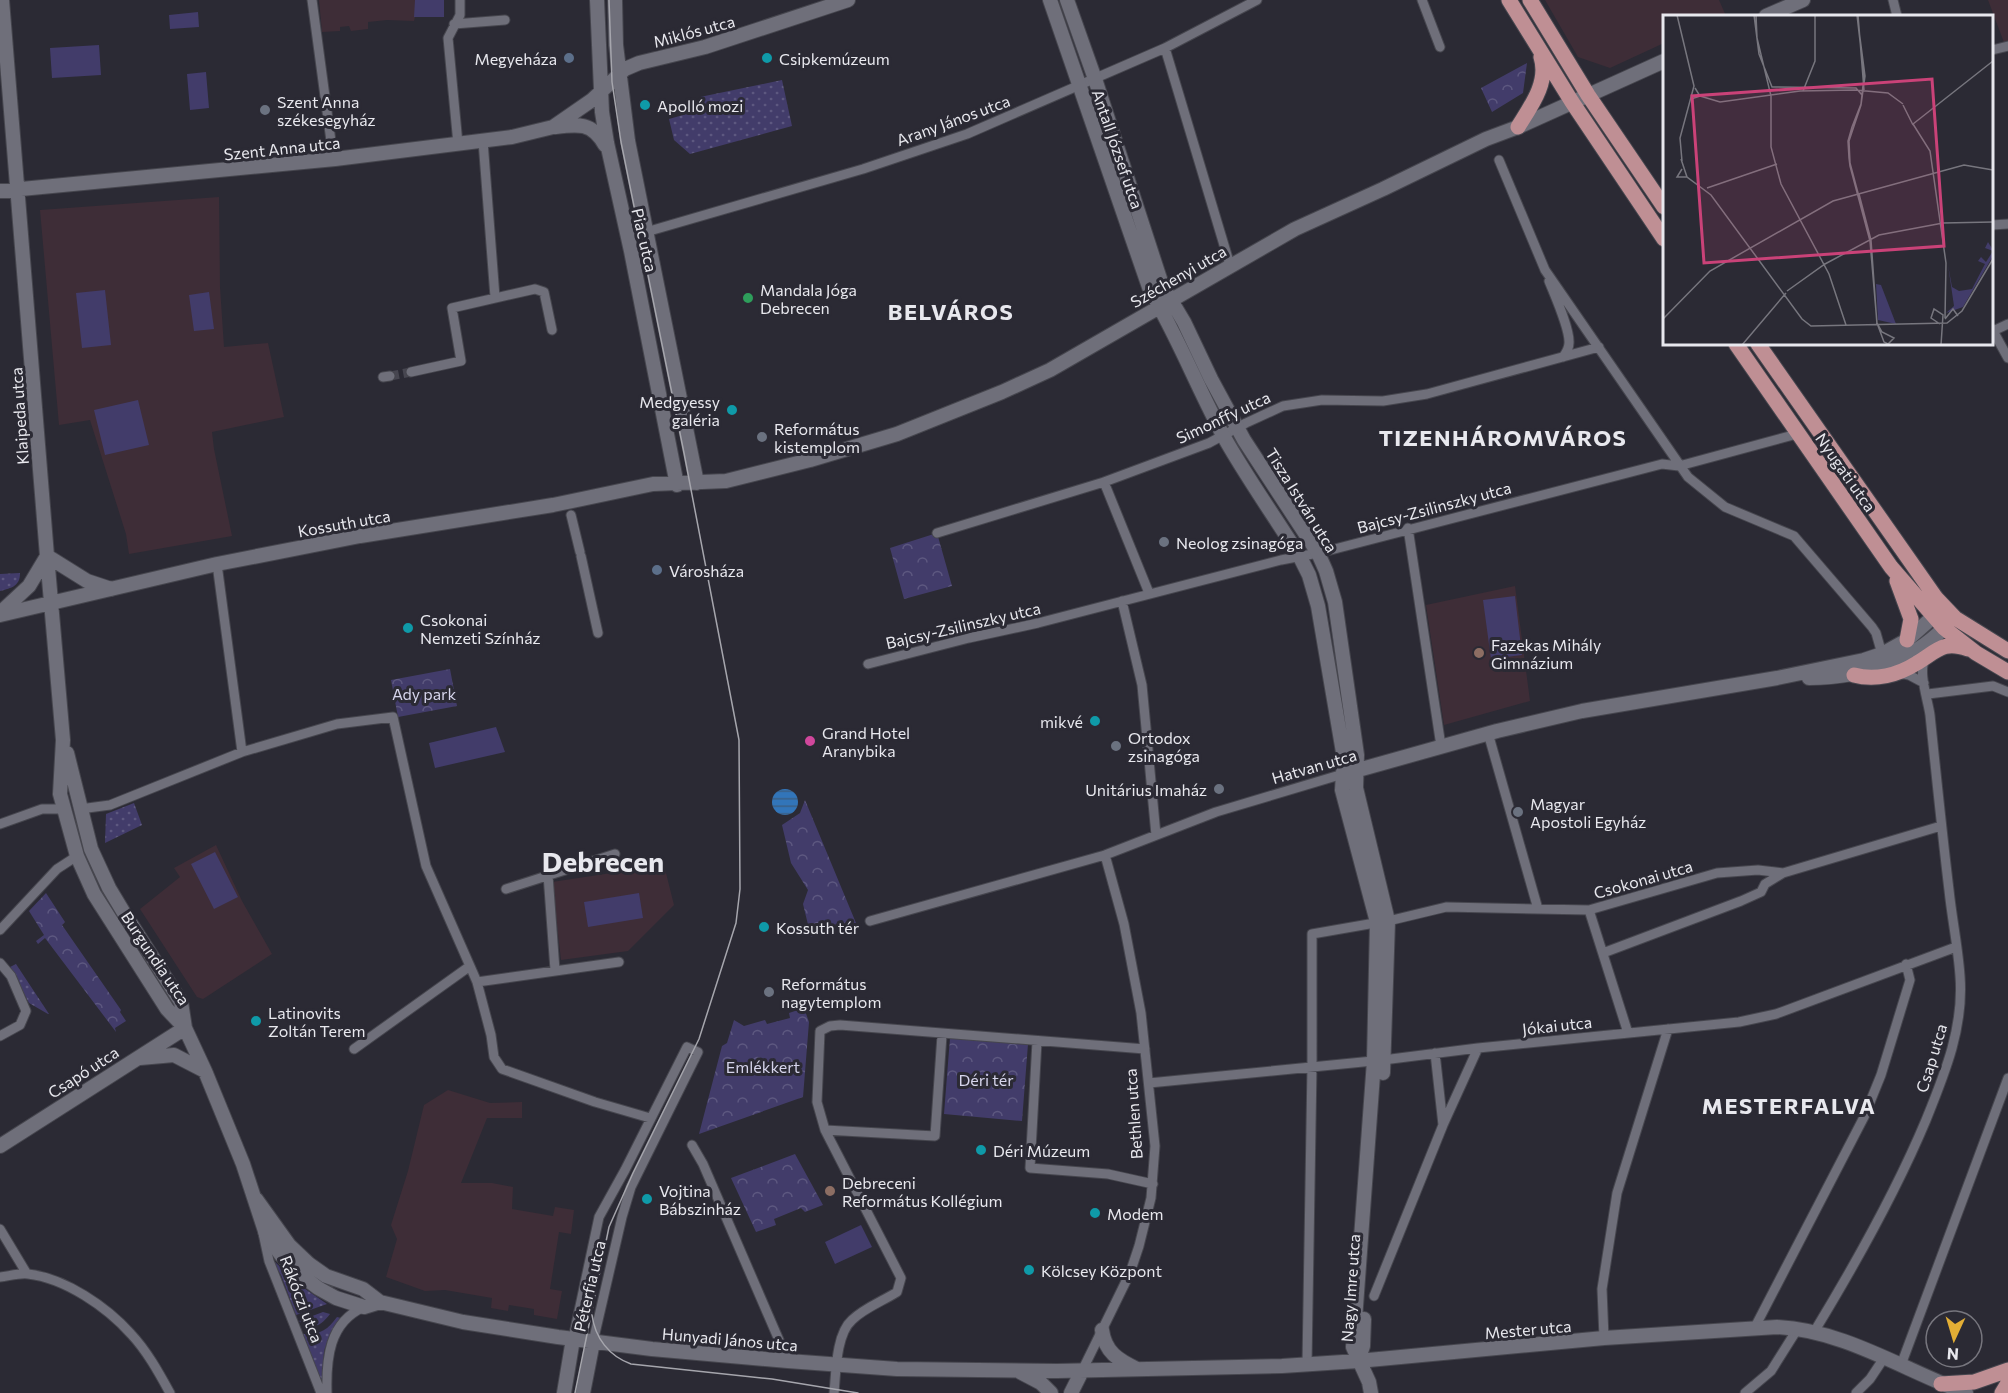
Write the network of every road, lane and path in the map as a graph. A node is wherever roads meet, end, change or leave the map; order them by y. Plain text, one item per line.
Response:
1 (3, 0) edge
2 (312, 0) edge
3 (460, 0) edge
4 (597, 0) edge
5 (615, 0) edge
6 (848, 0) edge
7 (1050, 0) edge
8 (1067, 0) edge
9 (1257, 0) edge
10 (1422, 0) edge
11 (1509, 0) edge
12 (1530, 0) edge
13 (1803, 0) edge
14 (1893, 0) edge
15 (1768, 15) edge
16 (1897, 15) edge
17 (505, 20) dead end
18 (454, 24) junction
19 (1537, 45) junction
20 (598, 46) junction
21 (2008, 46) edge
22 (1440, 47) dead end
23 (1165, 48) junction
24 (1993, 50) edge
25 (1663, 62) edge
26 (618, 68) junction
27 (1095, 79) junction
28 (1080, 86) junction
29 (601, 91) junction
30 (1588, 95) junction
31 (1572, 102) junction
32 (553, 127) junction
33 (1518, 127) junction
34 (483, 141) junction
35 (458, 144) junction
36 (609, 152) junction
37 (335, 159) junction
38 (1499, 160) dead end
39 (19, 190) junction
40 (0, 191) edge
41 (1663, 204) edge
42 (646, 231) junction
43 (1663, 236) edge
44 (1230, 265) junction
45 (1545, 270) junction
46 (495, 297) junction
47 (1165, 303) junction
48 (2008, 324) edge
49 (552, 330) dead end
50 (1993, 330) edge
51 (1993, 332) edge
52 (1737, 345) edge
53 (1759, 345) edge
54 (1599, 347) junction
55 (1563, 357) junction
56 (2008, 358) edge
57 (411, 372) tunnel mouth
58 (1237, 428) junction
59 (1797, 434) junction
60 (1224, 436) junction
61 (1679, 466) junction
62 (1104, 482) junction
63 (696, 483) junction
64 (677, 485) junction
65 (571, 514) dead end
66 (1408, 528) junction
67 (937, 533) dead end
68 (1318, 553) junction
69 (46, 556) junction
70 (1300, 556) junction
71 (217, 564) junction
72 (1891, 567) junction
73 (111, 589) junction
74 (1149, 593) junction
75 (1122, 601) junction
76 (51, 604) junction
77 (1938, 611) junction
78 (0, 614) edge
79 (1950, 623) junction
80 (598, 633) dead end
81 (1907, 640) junction
82 (2008, 651) edge
83 (1976, 653) junction
84 (1882, 654) junction
85 (1926, 657) junction
86 (868, 664) dead end
87 (2008, 672) edge
88 (1894, 673) junction
89 (1854, 675) junction
90 (1777, 678) junction
91 (1924, 683) junction
92 (2008, 692) edge
93 (1928, 694) junction
94 (1488, 733) junction
95 (63, 740) junction
96 (1441, 746) junction
97 (242, 752) junction
98 (1350, 772) junction
99 (63, 808) junction
100 (80, 809) junction
101 (0, 824) edge
102 (1941, 826) junction
103 (1156, 836) junction
104 (615, 854) dead end
105 (1105, 855) junction
106 (77, 856) junction
107 (1783, 873) junction
108 (548, 875) junction
109 (506, 889) dead end
110 (1538, 909) junction
111 (1589, 910) junction
112 (870, 921) dead end
113 (1382, 922) junction
114 (0, 930) edge
115 (1956, 947) junction
116 (1603, 953) junction
117 (619, 962) dead end
118 (0, 963) edge
119 (1906, 964) junction
120 (470, 966) junction
121 (555, 970) junction
122 (477, 982) junction
123 (185, 1028) junction
124 (1668, 1029) junction
125 (1628, 1033) junction
126 (942, 1035) junction
127 (0, 1036) edge
128 (1037, 1041) junction
129 (1478, 1048) junction
130 (354, 1049) dead end
131 (1145, 1049) junction
132 (1435, 1053) junction
133 (136, 1058) junction
134 (1379, 1060) junction
135 (1312, 1066) junction
136 (205, 1071) junction
137 (2008, 1078) edge
138 (1149, 1083) junction
139 (650, 1118) junction
140 (1443, 1125) junction
141 (825, 1130) junction
142 (692, 1145) dead end
143 (0, 1146) edge
144 (1153, 1184) junction
145 (256, 1199) junction
146 (260, 1216) junction
147 (0, 1229) edge
148 (285, 1250) junction
149 (27, 1274) junction
150 (0, 1277) edge
151 (1374, 1296) dead end
152 (380, 1302) junction
153 (364, 1306) junction
154 (1755, 1327) junction
155 (1798, 1328) junction
156 (1102, 1330) junction
157 (1814, 1332) junction
158 (1604, 1338) junction
159 (573, 1339) junction
160 (593, 1342) junction
161 (1884, 1358) junction
162 (788, 1361) junction
163 (1358, 1362) junction
164 (837, 1364) junction
165 (1307, 1364) junction
166 (1901, 1365) junction
167 (1139, 1370) junction
168 (2008, 1370) edge
169 (1015, 1371) junction
170 (1082, 1371) junction
171 (2008, 1383) edge
172 (1945, 1388) edge
173 (170, 1393) edge
174 (321, 1393) edge
175 (327, 1393) edge
176 (564, 1393) edge
177 (583, 1393) edge
178 (834, 1393) edge
179 (1051, 1393) edge
180 (1071, 1393) edge
181 (1371, 1393) edge
182 (1744, 1393) edge
183 (1856, 1393) edge
184 (1966, 1393) edge
185 (2002, 1393) edge

1 - 39 street, Klaipeda utca
2 - 37 street
3 - 18 street
4 - 20 street, Piac utca
5 - 26 street, Piac utca
6 - 26 street, Miklós utca
7 - 28 street, Antall József utca
8 - 27 street, Antall József utca
9 - 23 street, Arany János utca
10 - 22 street
11 - 19 main road
12 - 30 main road
13 - 15 street
14 - 16 street
17 - 18 street
18 - 35 street
19 - 31 main road
19 - 33 main road
20 - 26 street
20 - 29 street, Piac utca
21 - 24 street
23 - 27 street, Arany János utca
23 - 44 street
25 - 30 street, Széchenyi utca
26 - 29 street, Szent Anna utca
26 - 42 street, Piac utca
27 - 28 street, Arany János utca
27 - 47 street, Antall József utca
28 - 42 street, Arany János utca
28 - 47 street, Antall József utca
29 - 32 street, Szent Anna utca
29 - 36 street, Piac utca
30 - 31 street, Széchenyi utca
30 - 41 main road
31 - 33 street, Széchenyi utca
31 - 43 main road
32 - 34 street, Szent Anna utca
32 - 36 street
33 - 44 street, Széchenyi utca
34 - 35 street, Szent Anna utca
34 - 46 street
35 - 37 street, Szent Anna utca
36 - 64 street, Piac utca
37 - 39 street, Szent Anna utca
38 - 45 street
39 - 40 street, Szent Anna utca
39 - 69 street, Klaipeda utca
42 - 63 street, Piac utca
44 - 47 street, Széchenyi utca
45 - 54 street
45 - 55 street
46 - 49 street
46 - 57 street
47 - 58 street, Tisza István utca
47 - 60 street, Tisza István utca
47 - 63 street, Széchenyi utca
48 - 50 street
51 - 56 street
52 - 59 main road, Nyugati utca
53 - 77 main road, Nyugati utca
54 - 55 street, Simonffy utca
54 - 61 street
55 - 58 street, Simonffy utca
58 - 60 street, Simonffy utca
58 - 68 street, Tisza István utca
59 - 61 street, Bajcsy-Zsilinszky utca
59 - 72 main road, Nyugati utca
60 - 62 street, Simonffy utca
60 - 70 street, Tisza István utca
61 - 66 street, Bajcsy-Zsilinszky utca
61 - 84 street
62 - 67 street, Simonffy utca
62 - 74 street
63 - 64 street, Kossuth utca
64 - 71 street, Kossuth utca
65 - 80 street
66 - 68 street, Bajcsy-Zsilinszky utca
66 - 96 street
68 - 70 street, Bajcsy-Zsilinszky utca
68 - 98 street, Tisza István utca
69 - 73 street
69 - 76 street, Klaipeda utca
69 - 78 street
70 - 74 street, Bajcsy-Zsilinszky utca
70 - 98 street, Tisza István utca
71 - 73 street, Kossuth utca
71 - 97 street
72 - 77 main road, Nyugati utca
72 - 81 main road
73 - 76 street, Kossuth utca
74 - 75 street, Bajcsy-Zsilinszky utca
75 - 86 street, Bajcsy-Zsilinszky utca
75 - 103 street
76 - 78 street, Kossuth utca
76 - 95 street, Burgundia utca
77 - 79 main road
77 - 81 street, Hatvan utca
79 - 82 main road
79 - 83 main road
79 - 89 street, Hatvan utca
81 - 84 street, Hatvan utca
83 - 85 main road
83 - 87 main road
84 - 90 street, Hatvan utca
85 - 88 main road
85 - 91 street
88 - 89 main road
88 - 91 street
89 - 90 street, Hatvan utca
90 - 94 street, Hatvan utca
91 - 93 street, Csap utca
92 - 93 street
93 - 102 street, Csap utca
94 - 96 street, Hatvan utca
94 - 110 street
95 - 99 street, Burgundia utca
95 - 100 street, Burgundia utca
96 - 98 street, Hatvan utca
97 - 100 street
97 - 120 street
98 - 103 street, Hatvan utca
98 - 113 street, Nagy Imre utca
99 - 100 street
99 - 101 street
99 - 106 street, Burgundia utca
100 - 123 street, Burgundia utca
102 - 107 street, Csokonai utca
102 - 115 street, Csap utca
103 - 105 street, Hatvan utca
104 - 108 street
105 - 112 street, Hatvan utca
105 - 131 street, Bethlen utca
106 - 114 street
106 - 123 street, Burgundia utca
107 - 111 street, Csokonai utca
107 - 116 street
108 - 109 street
108 - 121 street
110 - 111 street, Csokonai utca
110 - 113 street, Csokonai utca
111 - 116 street
113 - 134 street, Nagy Imre utca
113 - 135 street, Csokonai utca
115 - 119 street, Jókai utca
115 - 157 street, Csap utca
116 - 125 street
117 - 121 street
118 - 127 street
119 - 124 street, Jókai utca
119 - 154 street
120 - 122 street
120 - 130 street
121 - 122 street
122 - 139 street
123 - 133 street, Csapó utca
123 - 136 street, Rákóczi utca
124 - 125 street, Jókai utca
124 - 158 street
125 - 129 street, Jókai utca
126 - 128 street
126 - 141 street
126 - 141 street
128 - 131 street
128 - 144 street
129 - 132 street, Jókai utca
129 - 140 street
131 - 138 street, Bethlen utca
132 - 134 street, Jókai utca
132 - 140 street
133 - 136 street
133 - 143 street, Csapó utca
134 - 135 street, Jókai utca
134 - 163 street, Nagy Imre utca
135 - 138 street, Jókai utca
135 - 165 street
136 - 145 street, Rákóczi utca
137 - 166 street
138 - 144 street, Bethlen utca
139 - 159 street, Péterfia utca
139 - 160 street, Péterfia utca
140 - 151 street
141 - 164 street
142 - 162 street
144 - 156 street, Bethlen utca
145 - 146 street, Rákóczi utca
145 - 148 street, Rákóczi utca
146 - 148 street, Rákóczi utca
146 - 174 street, Rákóczi utca
147 - 149 street
148 - 152 street, Hunyadi János utca
148 - 153 street
149 - 150 street
149 - 173 street
152 - 153 street, Hunyadi János utca
152 - 159 street, Hunyadi János utca
153 - 175 street, Rákóczi utca
154 - 155 street, Mester utca
154 - 158 street, Mester utca
155 - 157 street, Mester utca
155 - 182 street
156 - 167 street
156 - 170 street, Bethlen utca
157 - 161 street, Mester utca
158 - 163 street, Mester utca
159 - 160 street, Hunyadi János utca
159 - 176 street, Péterfia utca
160 - 162 street, Hunyadi János utca
160 - 177 street, Péterfia utca
161 - 166 street, Mester utca
161 - 183 street
162 - 164 street, Hunyadi János utca
163 - 165 street, Mester utca
163 - 181 street
164 - 169 street, Hunyadi János utca
164 - 178 street
165 - 167 street, Mester utca
166 - 172 street, Mester utca
167 - 170 street, Mester utca
168 - 172 main road
169 - 170 street, Hunyadi János utca
169 - 179 street
170 - 180 street, Bethlen utca
171 - 185 main road
172 - 184 street, Mester utca

